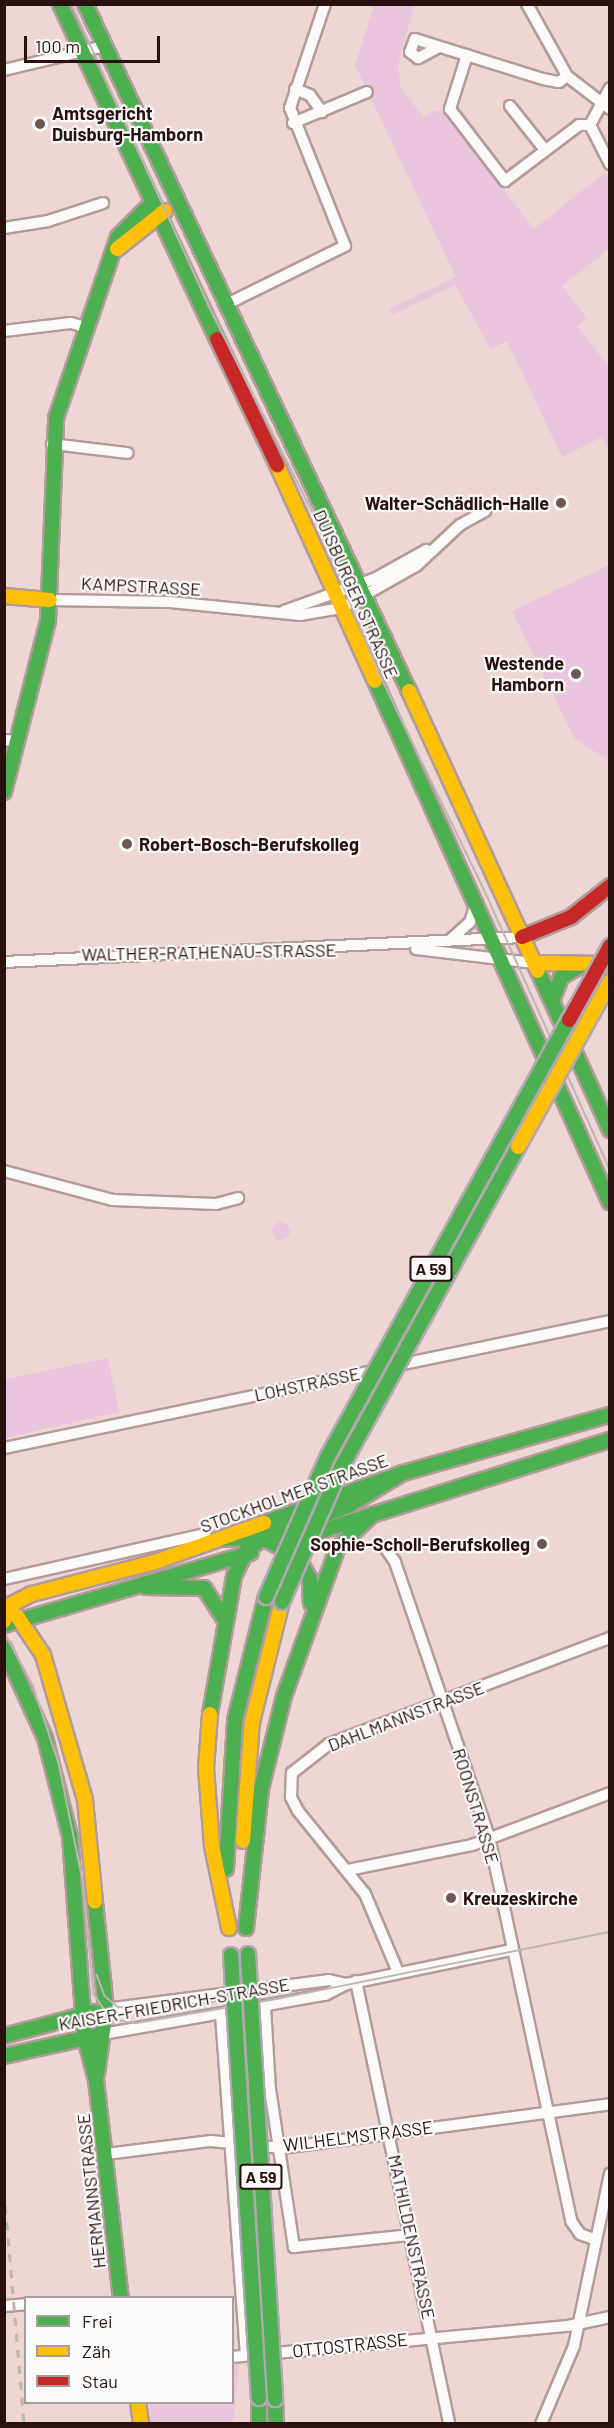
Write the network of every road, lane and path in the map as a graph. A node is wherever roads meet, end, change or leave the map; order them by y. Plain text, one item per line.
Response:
1 (60, 4) edge
2 (85, 4) edge
3 (325, 4) edge
4 (527, 4) edge
5 (104, 46) junction
6 (439, 47) dead end
7 (83, 55) junction
8 (467, 55) junction
9 (4, 70) edge
10 (567, 76) junction
11 (609, 88) edge
12 (295, 89) junction
13 (367, 92) dead end
14 (510, 106) dead end
15 (605, 107) edge
16 (322, 112) junction
17 (293, 123) junction
18 (590, 125) junction
19 (545, 150) junction
20 (609, 164) edge
21 (174, 195) junction
22 (153, 202) junction
23 (103, 203) dead end
24 (162, 219) junction
25 (4, 228) edge
26 (112, 253) junction
27 (225, 305) junction
28 (85, 327) junction
29 (4, 331) edge
30 (52, 444) junction
31 (127, 453) dead end
32 (485, 511) dead end
33 (437, 544) junction
34 (361, 584) junction
35 (336, 594) junction
36 (4, 596) edge
37 (368, 597) junction
38 (50, 600) junction
39 (342, 608) junction
40 (275, 614) junction
41 (11, 741) edge
42 (4, 792) edge
43 (609, 886) edge
44 (477, 901) junction
45 (522, 937) junction
46 (449, 941) junction
47 (495, 942) junction
48 (609, 946) edge
49 (397, 947) junction
50 (4, 955) edge
51 (22, 958) junction
52 (503, 960) junction
53 (4, 962) edge
54 (534, 963) junction
55 (609, 964) edge
56 (582, 965) junction
57 (609, 982) edge
58 (552, 1001) junction
59 (609, 1130) edge
60 (609, 1158) edge
61 (594, 1163) junction
62 (4, 1171) edge
63 (238, 1198) dead end
64 (609, 1203) edge
65 (609, 1321) edge
66 (609, 1415) edge
67 (609, 1440) edge
68 (4, 1448) edge
69 (403, 1473) junction
70 (373, 1514) junction
71 (205, 1534) dead end
72 (263, 1538) junction
73 (220, 1539) junction
74 (278, 1544) junction
75 (384, 1546) dead end
76 (242, 1556) junction
77 (4, 1579) edge
78 (145, 1587) junction
79 (6, 1605) edge
80 (224, 1619) junction
81 (23, 1623) junction
82 (5, 1624) edge
83 (309, 1624) junction
84 (609, 1638) edge
85 (4, 1648) edge
86 (444, 1701) junction
87 (609, 1793) edge
88 (489, 1838) junction
89 (348, 1870) junction
90 (229, 1928) junction
91 (246, 1928) junction
92 (511, 1950) junction
93 (398, 1972) junction
94 (352, 1983) junction
95 (265, 2006) junction
96 (106, 2009) junction
97 (85, 2015) junction
98 (221, 2015) junction
99 (103, 2034) junction
100 (4, 2036) edge
101 (85, 2038) junction
102 (4, 2056) edge
103 (96, 2080) junction
104 (225, 2089) junction
105 (270, 2089) junction
106 (609, 2104) edge
107 (546, 2113) junction
108 (390, 2132) junction
109 (228, 2142) junction
110 (282, 2148) junction
111 (106, 2154) junction
112 (609, 2174) edge
113 (411, 2235) junction
114 (594, 2239) junction
115 (121, 2296) edge
116 (24, 2304) edge
117 (4, 2306) edge
118 (609, 2317) edge
119 (579, 2325) junction
120 (432, 2337) junction
121 (246, 2355) junction
122 (234, 2356) edge
123 (138, 2404) edge
124 (141, 2424) edge
125 (259, 2424) edge
126 (276, 2424) edge
127 (449, 2424) edge
128 (541, 2424) edge

1 - 7 main road, DUISBURGER STRASSE
2 - 5 main road, DUISBURGER STRASSE
3 - 12 street
4 - 10 street
5 - 7 street
5 - 21 main road, DUISBURGER STRASSE
6 - 8 street
7 - 9 street
7 - 22 main road, DUISBURGER STRASSE
8 - 10 street
8 - 19 street
10 - 15 street
11 - 15 street
12 - 16 street
12 - 17 street
13 - 16 street
14 - 19 street
15 - 18 street
16 - 17 street
17 - 27 street
18 - 19 street
18 - 20 street
21 - 24 main road
21 - 27 main road, DUISBURGER STRASSE
22 - 24 main road, DUISBURGER STRASSE
22 - 26 main road
23 - 25 street
24 - 26 main road
24 - 35 main road, DUISBURGER STRASSE
26 - 28 main road
27 - 34 main road, DUISBURGER STRASSE
28 - 29 street
28 - 30 main road
30 - 31 street
30 - 38 main road
32 - 33 street, KAMPSTRASSE
33 - 34 street, KAMPSTRASSE
33 - 37 street, KAMPSTRASSE
34 - 35 street, KAMPSTRASSE
34 - 37 main road, DUISBURGER STRASSE
35 - 39 main road, DUISBURGER STRASSE
35 - 40 street, KAMPSTRASSE
36 - 38 main road, KAMPSTRASSE
37 - 39 street, KAMPSTRASSE
37 - 45 main road, DUISBURGER STRASSE
38 - 40 street, KAMPSTRASSE
38 - 41 main road
39 - 40 street, KAMPSTRASSE
39 - 44 main road, DUISBURGER STRASSE
41 - 42 main road
43 - 45 main road
44 - 46 street
44 - 47 main road, DUISBURGER STRASSE
45 - 47 street, WALTHER-RATHENAU-STRASSE
45 - 54 main road, DUISBURGER STRASSE
46 - 47 street, WALTHER-RATHENAU-STRASSE
46 - 49 street, WALTHER-RATHENAU-STRASSE
47 - 52 main road, DUISBURGER STRASSE
48 - 90 main road, A 59, bridge
49 - 51 street, WALTHER-RATHENAU-STRASSE
49 - 52 street, WALTHER-RATHENAU-STRASSE
50 - 51 street, WALTHER-RATHENAU-STRASSE
51 - 53 street, WALTHER-RATHENAU-STRASSE
52 - 54 street, WALTHER-RATHENAU-STRASSE
52 - 61 main road, DUISBURGER STRASSE
54 - 56 main road
54 - 58 main road, DUISBURGER STRASSE
55 - 56 main road
56 - 58 main road
57 - 91 main road, A 59, bridge
58 - 59 main road, DUISBURGER STRASSE
60 - 61 main road
61 - 64 main road, DUISBURGER STRASSE
62 - 63 street
65 - 68 street, LOHSTRASSE
66 - 69 main road, STOCKHOLMER STRASSE
67 - 70 main road
69 - 72 main road
69 - 73 main road, STOCKHOLMER STRASSE
70 - 74 main road
70 - 83 main road
71 - 77 street, STOCKHOLMER STRASSE
72 - 73 main road
72 - 74 main road
72 - 76 main road
73 - 79 main road, STOCKHOLMER STRASSE
74 - 76 main road
74 - 83 main road
75 - 86 street, ROONSTRASSE
76 - 78 main road
76 - 80 main road
78 - 80 main road
78 - 81 main road
79 - 81 main road, HERMANNSTRASSE
79 - 82 main road
80 - 90 main road
81 - 82 main road
81 - 96 main road, HERMANNSTRASSE
83 - 91 main road
84 - 86 street, DAHLMANNSTRASSE
85 - 97 main road, HERMANNSTRASSE
86 - 88 street, ROONSTRASSE
86 - 89 street, DAHLMANNSTRASSE
87 - 88 street
88 - 89 street
88 - 92 street, ROONSTRASSE
89 - 93 street, DAHLMANNSTRASSE
90 - 125 main road, A 59, bridge
91 - 126 main road, A 59, bridge
92 - 93 street, KAISER-FRIEDRICH-STRASSE
92 - 107 street, ROONSTRASSE
93 - 94 street, KAISER-FRIEDRICH-STRASSE
94 - 95 street, KAISER-FRIEDRICH-STRASSE
94 - 96 street, KAISER-FRIEDRICH-STRASSE
94 - 108 street, MATHILDENSTRASSE
95 - 98 street, KAISER-FRIEDRICH-STRASSE
95 - 105 street
96 - 97 main road, KAISER-FRIEDRICH-STRASSE
96 - 99 main road, HERMANNSTRASSE
97 - 100 main road, KAISER-FRIEDRICH-STRASSE
97 - 101 main road, HERMANNSTRASSE
98 - 99 street, KAISER-FRIEDRICH-STRASSE
98 - 104 street
99 - 101 main road, KAISER-FRIEDRICH-STRASSE
99 - 103 main road, HERMANNSTRASSE
101 - 102 main road, KAISER-FRIEDRICH-STRASSE
101 - 103 main road, HERMANNSTRASSE
103 - 111 main road, HERMANNSTRASSE
104 - 105 street
104 - 109 street
105 - 110 street
106 - 107 street, WILHELMSTRASSE
107 - 108 street, WILHELMSTRASSE
107 - 114 street, ROONSTRASSE
108 - 110 street, WILHELMSTRASSE
108 - 113 street, MATHILDENSTRASSE
109 - 110 street, WILHELMSTRASSE
109 - 111 street, WILHELMSTRASSE
109 - 121 street
110 - 113 street
111 - 115 main road, HERMANNSTRASSE
112 - 114 street
113 - 120 street, MATHILDENSTRASSE
114 - 119 street
116 - 117 street
118 - 119 street, OTTOSTRASSE
119 - 120 street, OTTOSTRASSE
119 - 128 street
120 - 121 street, OTTOSTRASSE
120 - 127 street, MATHILDENSTRASSE
121 - 122 street, OTTOSTRASSE
123 - 124 main road

